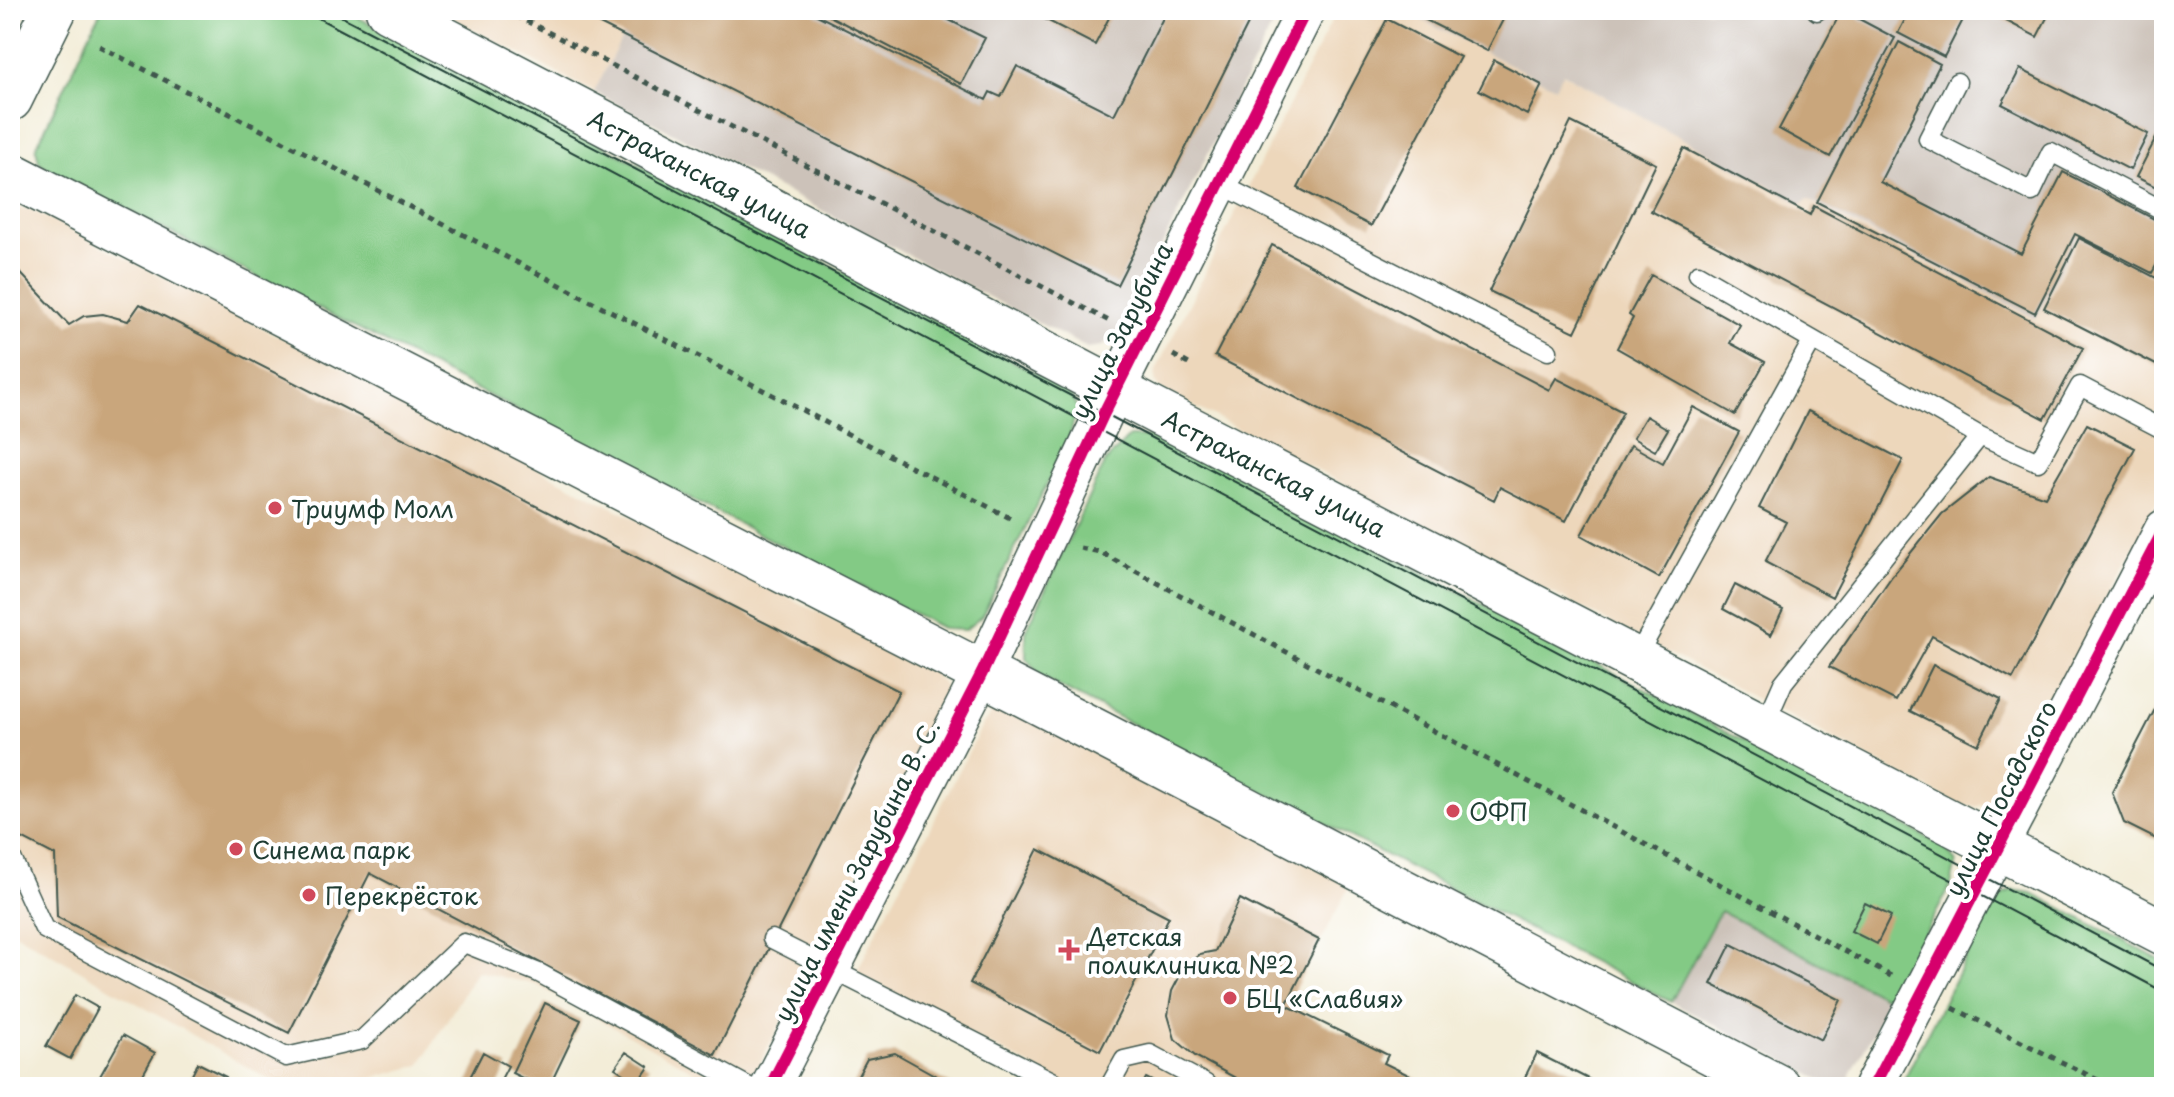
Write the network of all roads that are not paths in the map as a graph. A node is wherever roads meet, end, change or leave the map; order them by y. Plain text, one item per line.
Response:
1 (54, 10) edge
2 (388, 10) edge
3 (1306, 10) edge
4 (1957, 82) dead end
5 (10, 99) edge
6 (10, 174) edge
7 (1220, 184) junction
8 (2164, 211) edge
9 (1698, 274) dead end
10 (1812, 341) junction
11 (1548, 351) dead end
12 (1116, 391) junction
13 (2164, 430) edge
14 (1980, 436) junction
15 (2164, 529) edge
16 (1635, 660) junction
17 (982, 673) junction
18 (1764, 726) junction
19 (1998, 846) junction
20 (10, 854) edge
21 (2164, 933) edge
22 (772, 939) dead end
23 (831, 970) junction
24 (1036, 1081) edge
25 (749, 1087) edge
26 (770, 1087) edge
27 (1064, 1087) edge
28 (1109, 1087) edge
29 (1205, 1087) edge
30 (1778, 1087) edge
31 (1873, 1087) edge

1 - 5 main road
2 - 12 main road, Астраханская улица
3 - 7 street, улица Зарубина
4 - 8 lane
6 - 17 main road
7 - 11 lane
7 - 12 street, улица Зарубина
9 - 10 lane
10 - 14 lane
10 - 16 lane
12 - 16 main road, Астраханская улица
12 - 17 street, улица Зарубина
13 - 14 lane
14 - 18 lane
15 - 19 street, улица Посадского
16 - 18 main road, Астраханская улица
17 - 23 street, улица имени Зарубина В. С.
17 - 30 main road
18 - 19 main road, Астраханская улица
19 - 21 main road, Астраханская улица
19 - 31 street, улица Посадского
20 - 25 lane
22 - 23 lane
23 - 24 lane
23 - 26 street, улица имени Зарубина В. С.
24 - 27 lane
28 - 29 lane

